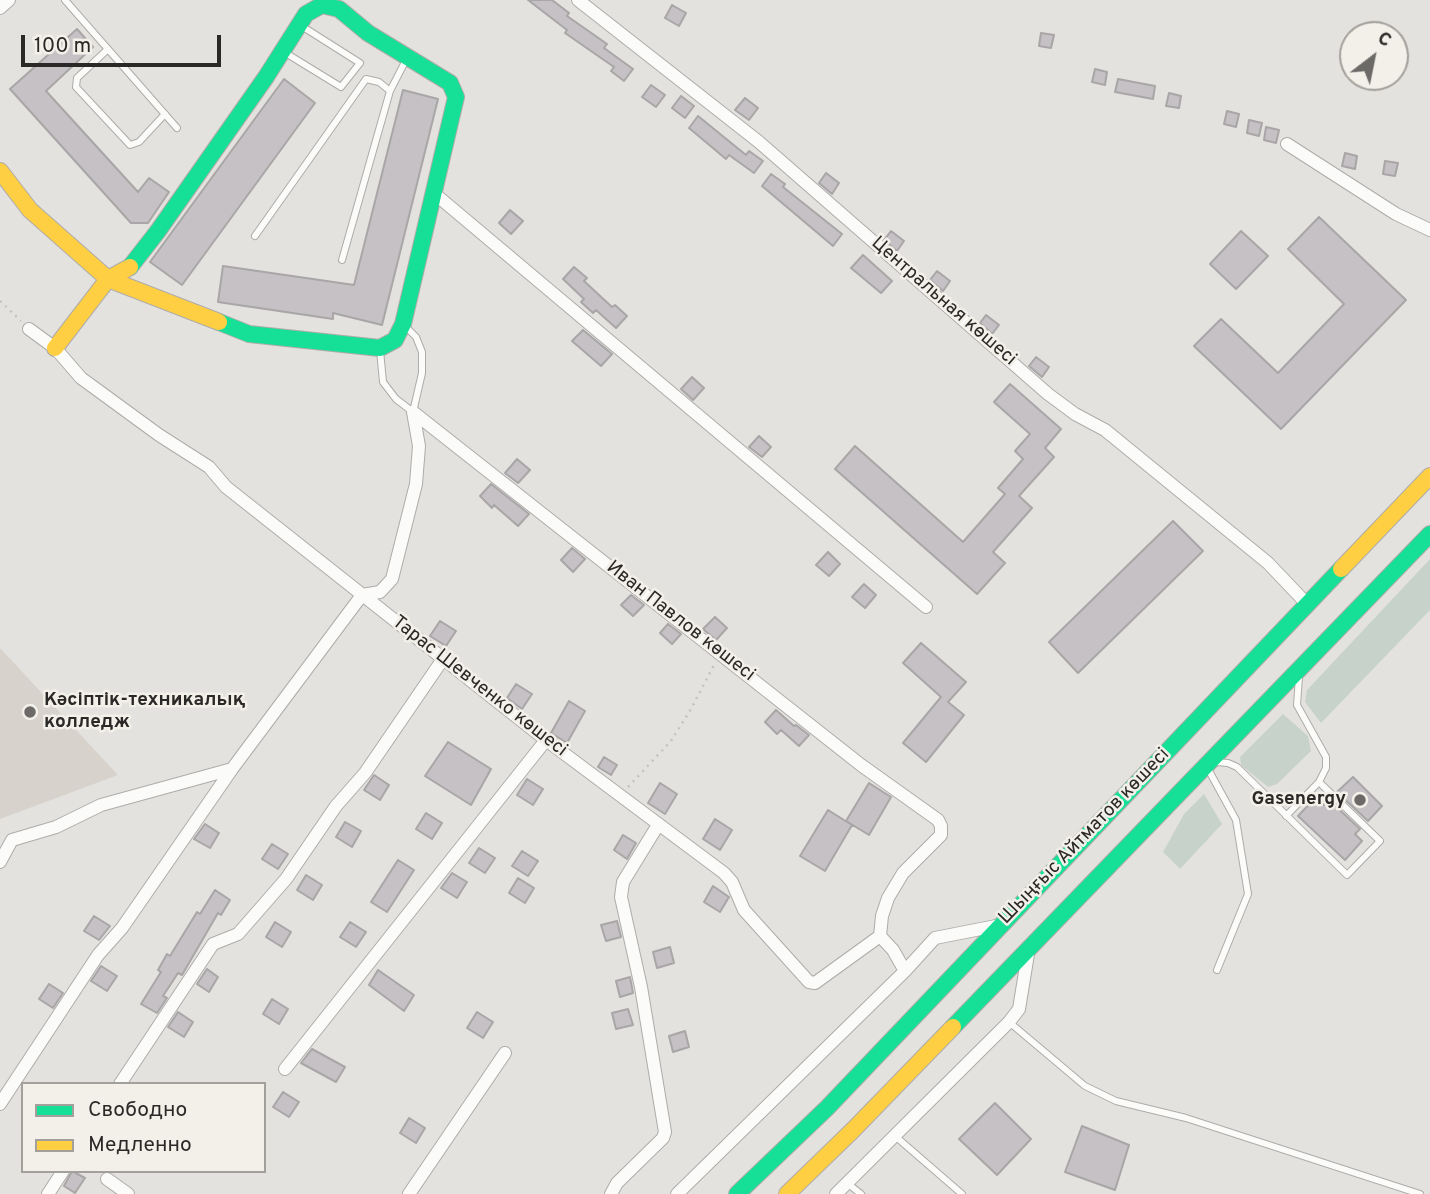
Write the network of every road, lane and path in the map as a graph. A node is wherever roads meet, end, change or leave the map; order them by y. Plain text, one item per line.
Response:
1 (9, 0) edge
2 (65, 0) edge
3 (578, 0) edge
4 (0, 8) edge
5 (300, 24) junction
6 (108, 50) junction
7 (283, 51) junction
8 (408, 56) junction
9 (390, 91) junction
10 (165, 114) junction
11 (177, 128) dead end
12 (1287, 144) dead end
13 (0, 171) edge
14 (435, 194) junction
15 (1430, 230) edge
16 (255, 236) dead end
17 (342, 260) dead end
18 (108, 279) junction
19 (0, 301) edge
20 (403, 324) junction
21 (29, 328) joint
22 (55, 348) junction
23 (380, 348) junction
24 (413, 412) junction
25 (1430, 476) edge
26 (1430, 534) edge
27 (362, 595) junction
28 (1307, 604) junction
29 (926, 607) dead end
30 (718, 652) junction
31 (443, 659) junction
32 (1300, 668) junction
33 (546, 740) junction
34 (1206, 765) junction
35 (232, 769) junction
36 (1319, 782) junction
37 (620, 796) junction
38 (1286, 816) junction
39 (658, 825) junction
40 (0, 862) edge
41 (1001, 925) junction
42 (880, 936) junction
43 (1030, 948) junction
44 (1217, 970) dead end
45 (905, 971) junction
46 (1009, 1021) junction
47 (505, 1052) dead end
48 (285, 1069) dead end
49 (121, 1082) edge
50 (0, 1104) edge
51 (895, 1136) junction
52 (62, 1173) edge
53 (107, 1179) dead end
54 (846, 1183) junction
55 (48, 1194) edge
56 (128, 1194) edge
57 (409, 1194) edge
58 (611, 1194) edge
59 (677, 1194) edge
60 (737, 1194) edge
61 (787, 1194) edge
62 (836, 1194) edge
63 (861, 1194) edge
64 (962, 1194) edge
65 (1420, 1194) edge

1 - 4 street
2 - 6 lane
3 - 28 street, Центральная көшесі
5 - 7 main road
5 - 7 lane
5 - 8 main road
6 - 10 lane
6 - 10 lane
7 - 18 main road
8 - 9 lane
8 - 14 main road
9 - 16 lane
9 - 17 lane
10 - 11 lane
12 - 15 street
13 - 18 main road
14 - 20 main road
14 - 29 street
18 - 22 main road
18 - 23 main road
19 - 21 path
20 - 23 main road
20 - 24 lane
21 - 22 street, Тарас Шевченко көшесі
22 - 27 street, Тарас Шевченко көшесі
23 - 24 lane
24 - 27 street
24 - 30 street, Иван Павлов көшесі
25 - 28 main road, Шыңғыс Айтматов көшесі
26 - 32 main road, Шыңғыс Айтматов көшесі
27 - 31 street, Тарас Шевченко көшесі
27 - 35 street
28 - 41 main road, Шыңғыс Айтматов көшесі
30 - 37 path
30 - 42 street, Иван Павлов көшесі
31 - 33 street, Тарас Шевченко көшесі
31 - 49 street
32 - 34 main road, Шыңғыс Айтматов көшесі
32 - 36 lane
33 - 37 street, Тарас Шевченко көшесі
33 - 48 street
34 - 38 lane
34 - 43 main road, Шыңғыс Айтматов көшесі
34 - 44 lane
35 - 40 street
35 - 50 street
36 - 38 lane
36 - 38 lane
37 - 39 street, Тарас Шевченко көшесі
39 - 42 street, Тарас Шевченко көшесі
39 - 58 street
41 - 45 street
41 - 60 main road, Шыңғыс Айтматов көшесі
42 - 45 street
43 - 46 street
43 - 61 main road, Шыңғыс Айтматов көшесі
45 - 59 street
46 - 51 street
46 - 65 lane
47 - 57 street
51 - 54 street
51 - 64 lane
52 - 55 street
53 - 56 street
54 - 62 street
54 - 63 lane

